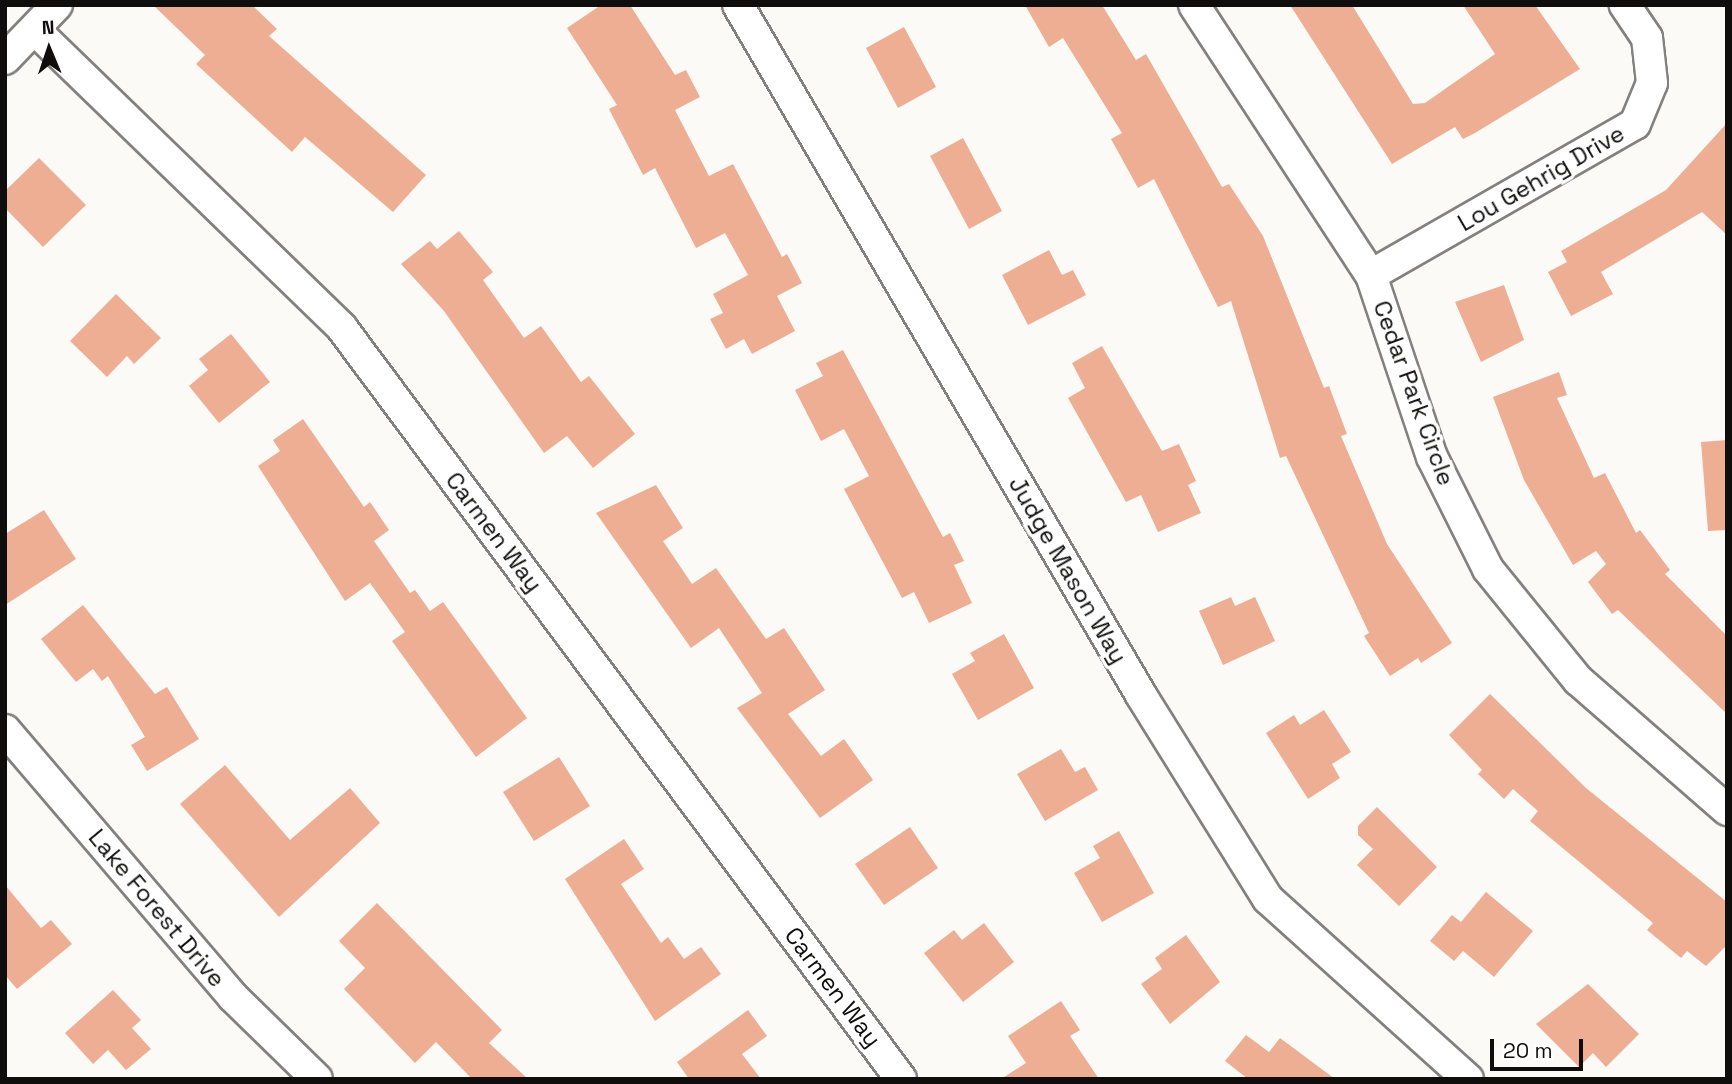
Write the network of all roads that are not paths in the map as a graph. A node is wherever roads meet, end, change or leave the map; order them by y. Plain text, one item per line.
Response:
1 (57, 5) edge
2 (738, 5) edge
3 (1194, 5) edge
4 (1625, 5) edge
5 (36, 31) junction
6 (5, 59) edge
7 (1371, 275) junction
8 (5, 730) edge
9 (1727, 810) edge
10 (317, 1079) edge
11 (901, 1079) edge
12 (1468, 1079) edge

1 - 5 street
2 - 12 street, Judge Mason Way
3 - 7 street, Cedar Park Circle
4 - 7 street, Lou Gehrig Drive
5 - 6 street
5 - 11 street, Carmen Way
7 - 9 street, Cedar Park Circle
8 - 10 street, Lake Forest Drive

